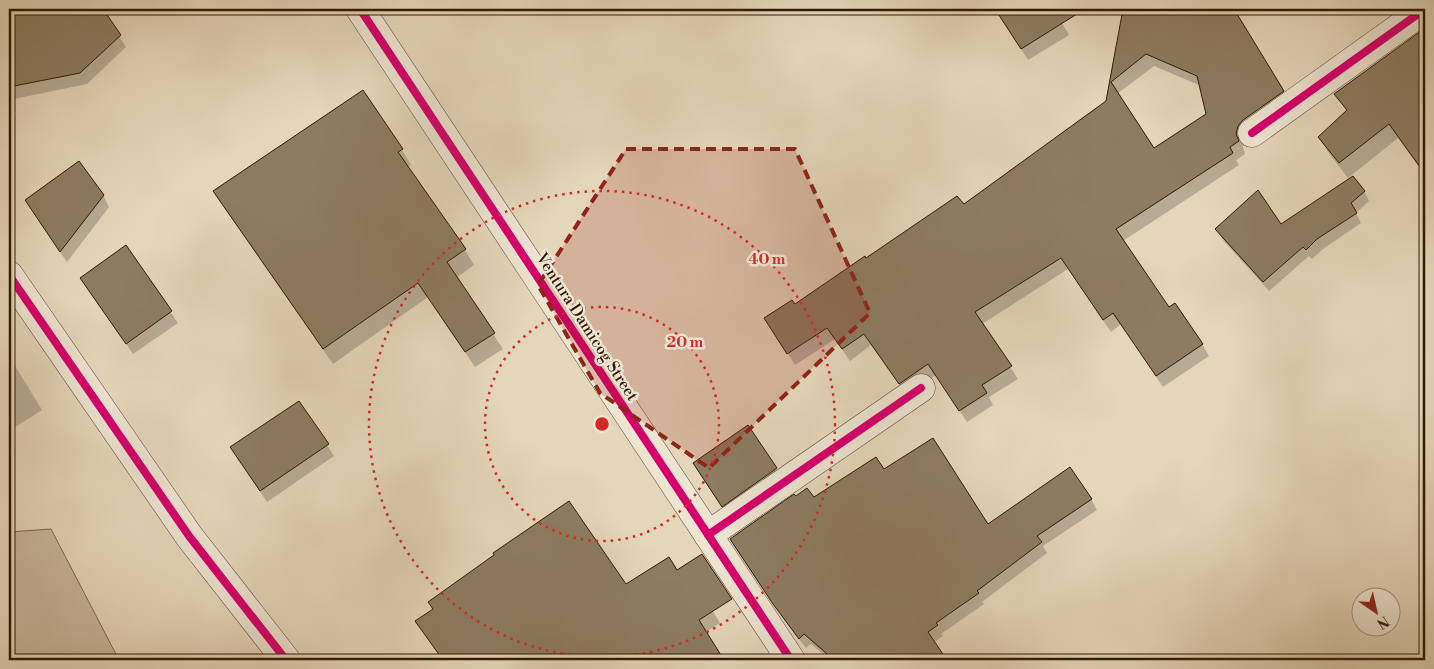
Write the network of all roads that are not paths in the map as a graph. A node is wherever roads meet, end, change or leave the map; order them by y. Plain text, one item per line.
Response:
1 (360, 9) edge
2 (1425, 10) edge
3 (1252, 133) dead end
4 (9, 274) edge
5 (920, 388) dead end
6 (708, 535) junction
7 (286, 660) edge
8 (791, 660) edge

1 - 6 street, Ventura Damicog Street
2 - 3 street
4 - 7 street
5 - 6 street
6 - 8 street, Ventura Damicog Street

